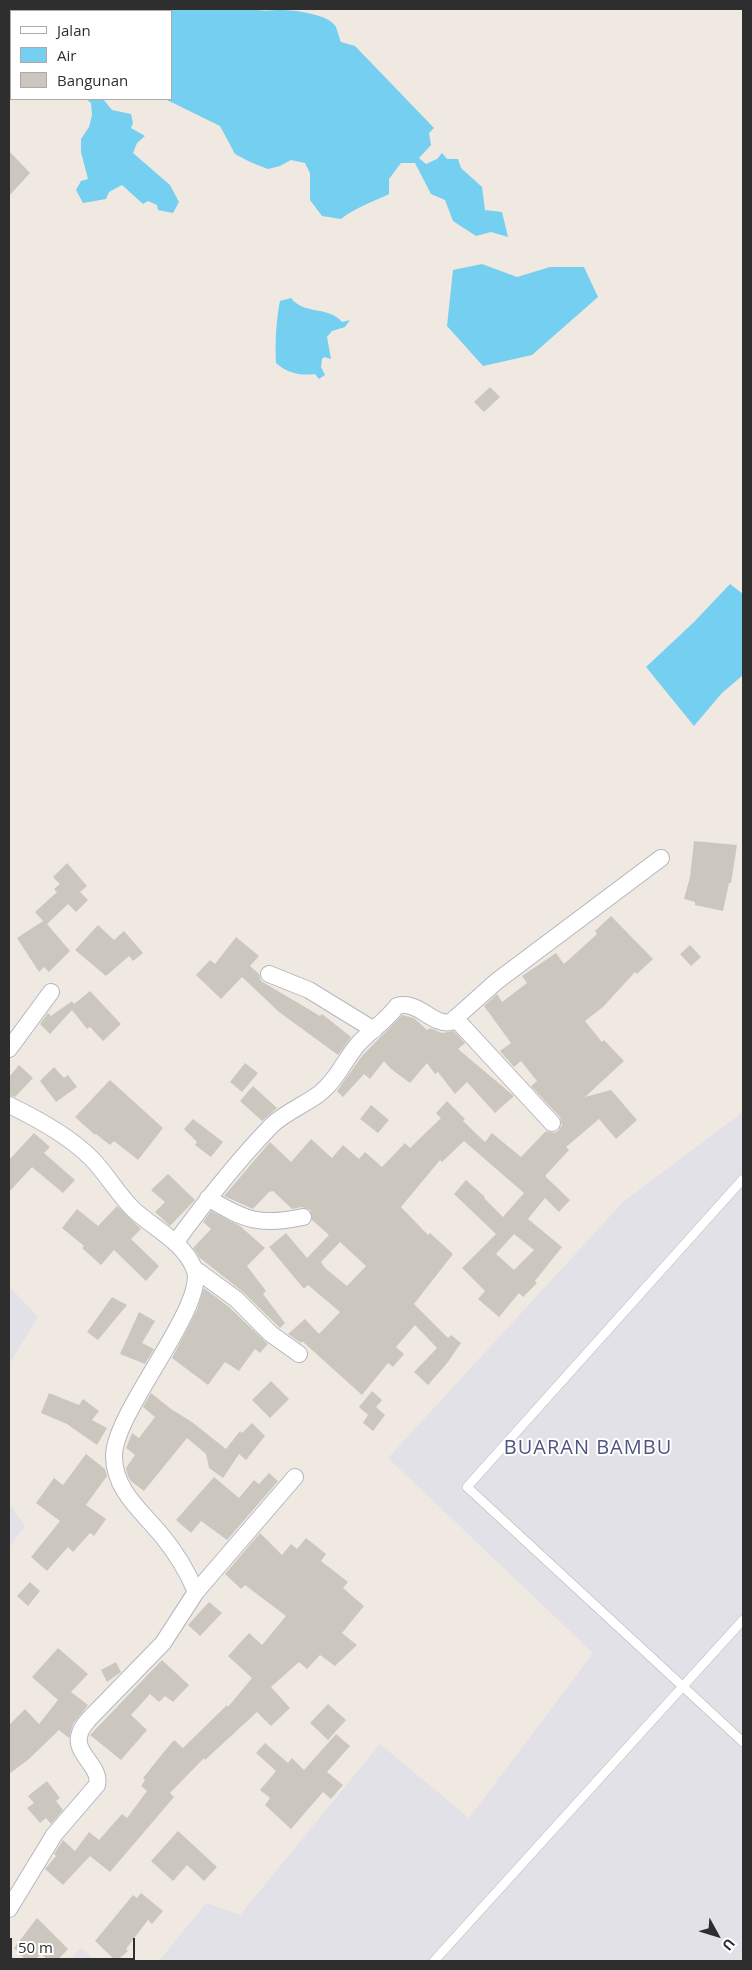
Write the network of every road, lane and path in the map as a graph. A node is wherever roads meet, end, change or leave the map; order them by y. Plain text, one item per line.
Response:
1 (661, 858) dead end
2 (269, 974) dead end
3 (51, 992) dead end
4 (455, 1018) junction
5 (374, 1030) junction
6 (9, 1049) edge
7 (9, 1106) edge
8 (552, 1123) dead end
9 (743, 1179) edge
10 (208, 1198) junction
11 (303, 1217) dead end
12 (175, 1243) junction
13 (195, 1269) junction
14 (299, 1354) dead end
15 (295, 1477) dead end
16 (196, 1592) junction
17 (743, 1620) edge
18 (682, 1687) junction
19 (743, 1742) edge
20 (9, 1909) edge
21 (434, 1961) edge

1 - 4 street
2 - 5 street
3 - 6 street
4 - 5 street
4 - 8 street
5 - 10 street
7 - 12 street
9 - 18 lane
10 - 11 street
10 - 12 street
12 - 13 street
13 - 14 street
13 - 16 street
15 - 16 street
16 - 20 street
17 - 18 lane
18 - 19 lane
18 - 21 lane

